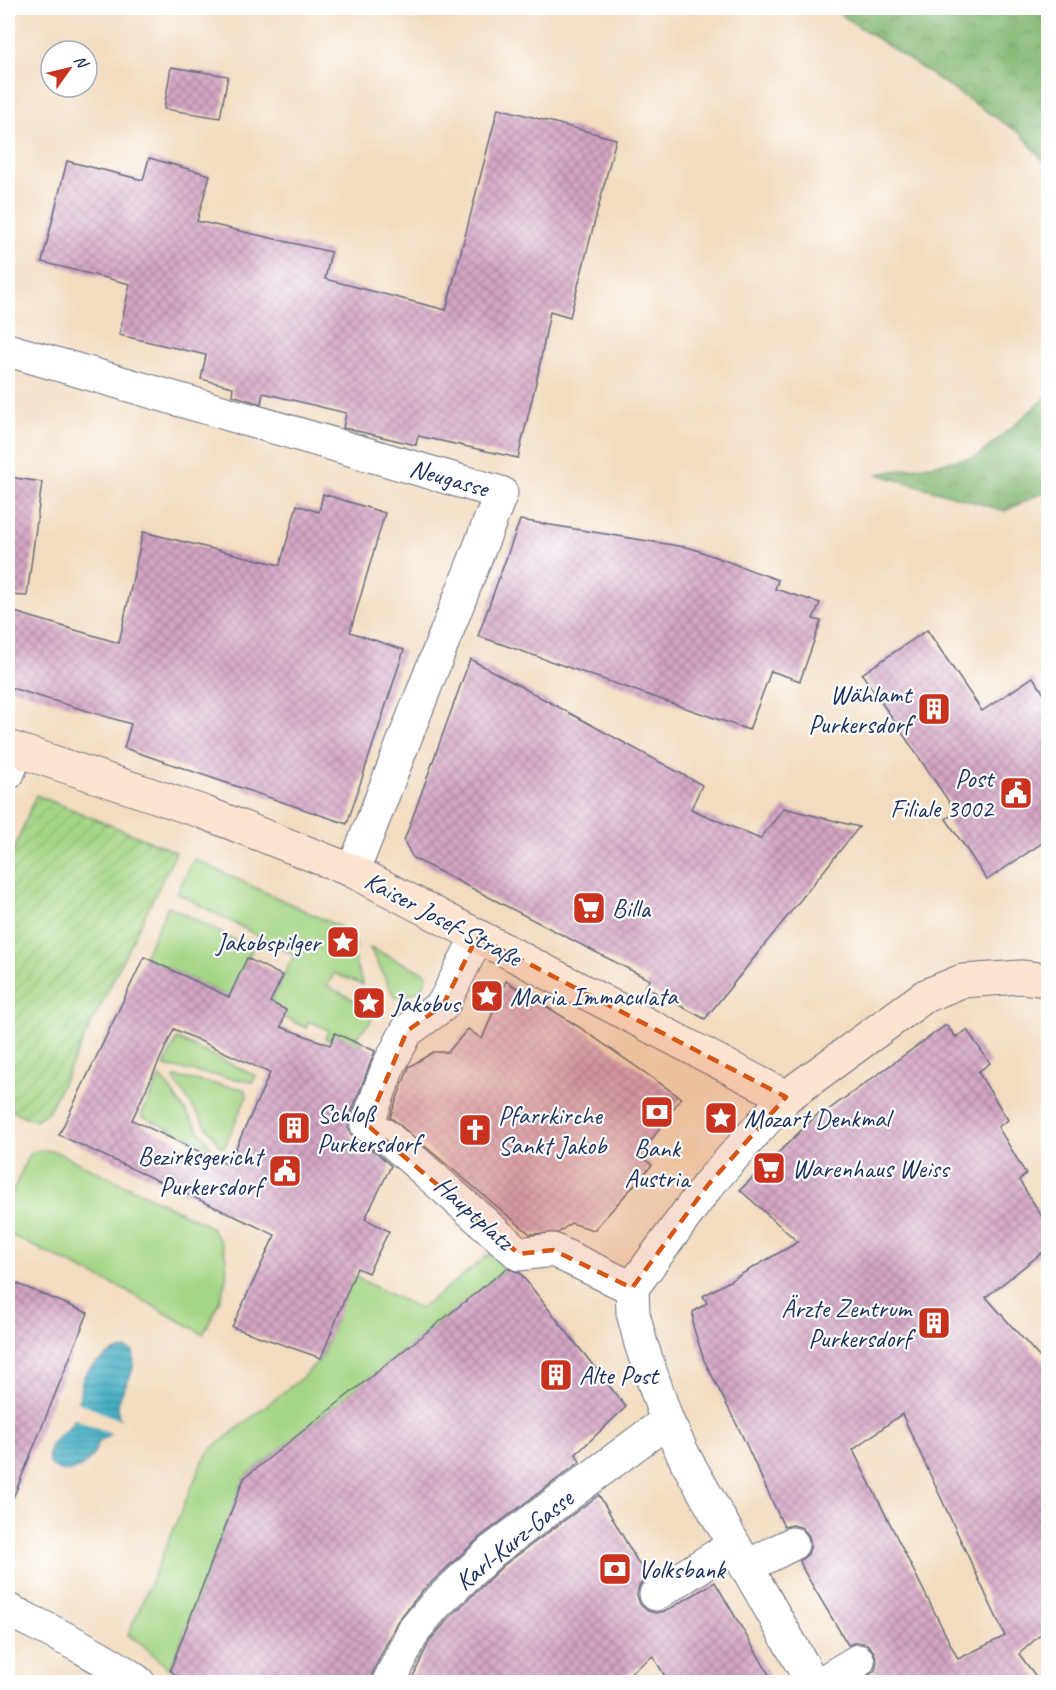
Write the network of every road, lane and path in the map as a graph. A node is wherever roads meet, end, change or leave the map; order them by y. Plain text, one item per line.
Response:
1 (8, 350) edge
2 (11, 756) edge
3 (353, 872) junction
4 (477, 937) junction
5 (1048, 980) edge
6 (786, 1097) junction
7 (632, 1288) junction
8 (667, 1422) junction
9 (792, 1545) dead end
10 (740, 1556) junction
11 (656, 1594) dead end
12 (8, 1610) edge
13 (858, 1661) dead end
14 (138, 1683) edge
15 (389, 1683) edge
16 (812, 1683) edge
17 (823, 1683) edge

1 - 3 street, Neugasse
2 - 3 main road, Kaiser Josef-Straße
3 - 4 main road, Kaiser Josef-Straße
4 - 6 main road, Kaiser Josef-Straße
4 - 7 street, Hauptplatz
5 - 6 main road
6 - 7 street
7 - 8 street
8 - 10 street
8 - 15 street, Karl-Kurz-Gasse
9 - 10 street
10 - 11 street
10 - 16 street
12 - 14 street
13 - 17 street

